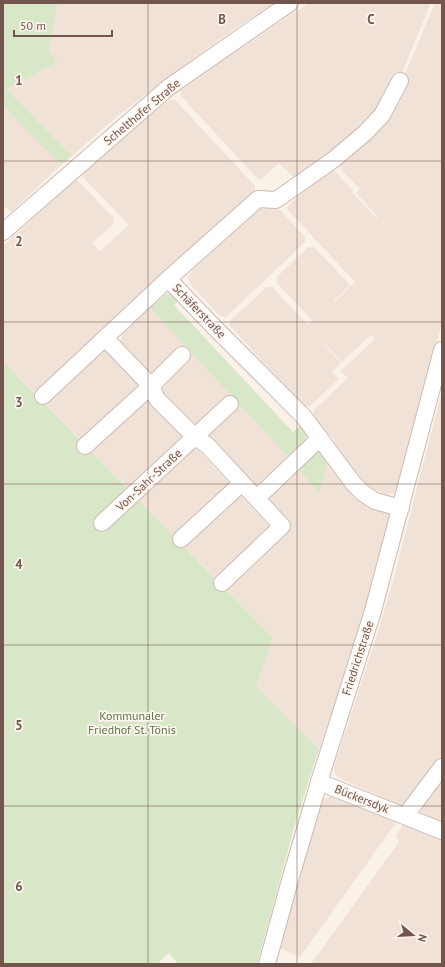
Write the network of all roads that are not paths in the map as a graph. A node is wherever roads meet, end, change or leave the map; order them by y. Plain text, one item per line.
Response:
1 (290, 3) edge
2 (400, 81) dead end
3 (3, 232) edge
4 (168, 279) junction
5 (105, 338) junction
6 (442, 350) edge
7 (182, 355) dead end
8 (151, 386) junction
9 (43, 396) dead end
10 (230, 404) dead end
11 (195, 437) junction
12 (320, 438) junction
13 (85, 446) dead end
14 (242, 483) junction
15 (257, 498) junction
16 (400, 508) junction
17 (102, 523) dead end
18 (180, 539) dead end
19 (222, 584) dead end
20 (442, 766) edge
21 (319, 782) junction
22 (405, 816) junction
23 (442, 831) edge
24 (267, 964) edge

1 - 3 street, Schelthofer Straße
2 - 4 street, Schäferstraße
4 - 5 street
4 - 12 street, Schäferstraße
5 - 8 street
5 - 9 street
6 - 16 street, Friedrichstraße
7 - 8 street
8 - 11 street
8 - 13 street
10 - 11 street, Von-Sahr-Straße
11 - 14 street
11 - 17 street, Von-Sahr-Straße
12 - 15 street
12 - 16 street, Schäferstraße
14 - 15 street
14 - 18 street
15 - 19 street
16 - 21 street, Friedrichstraße
20 - 22 street, Bückersdyk
21 - 22 street, Bückersdyk
21 - 24 street, Friedrichstraße
22 - 23 street, Bückersdyk

